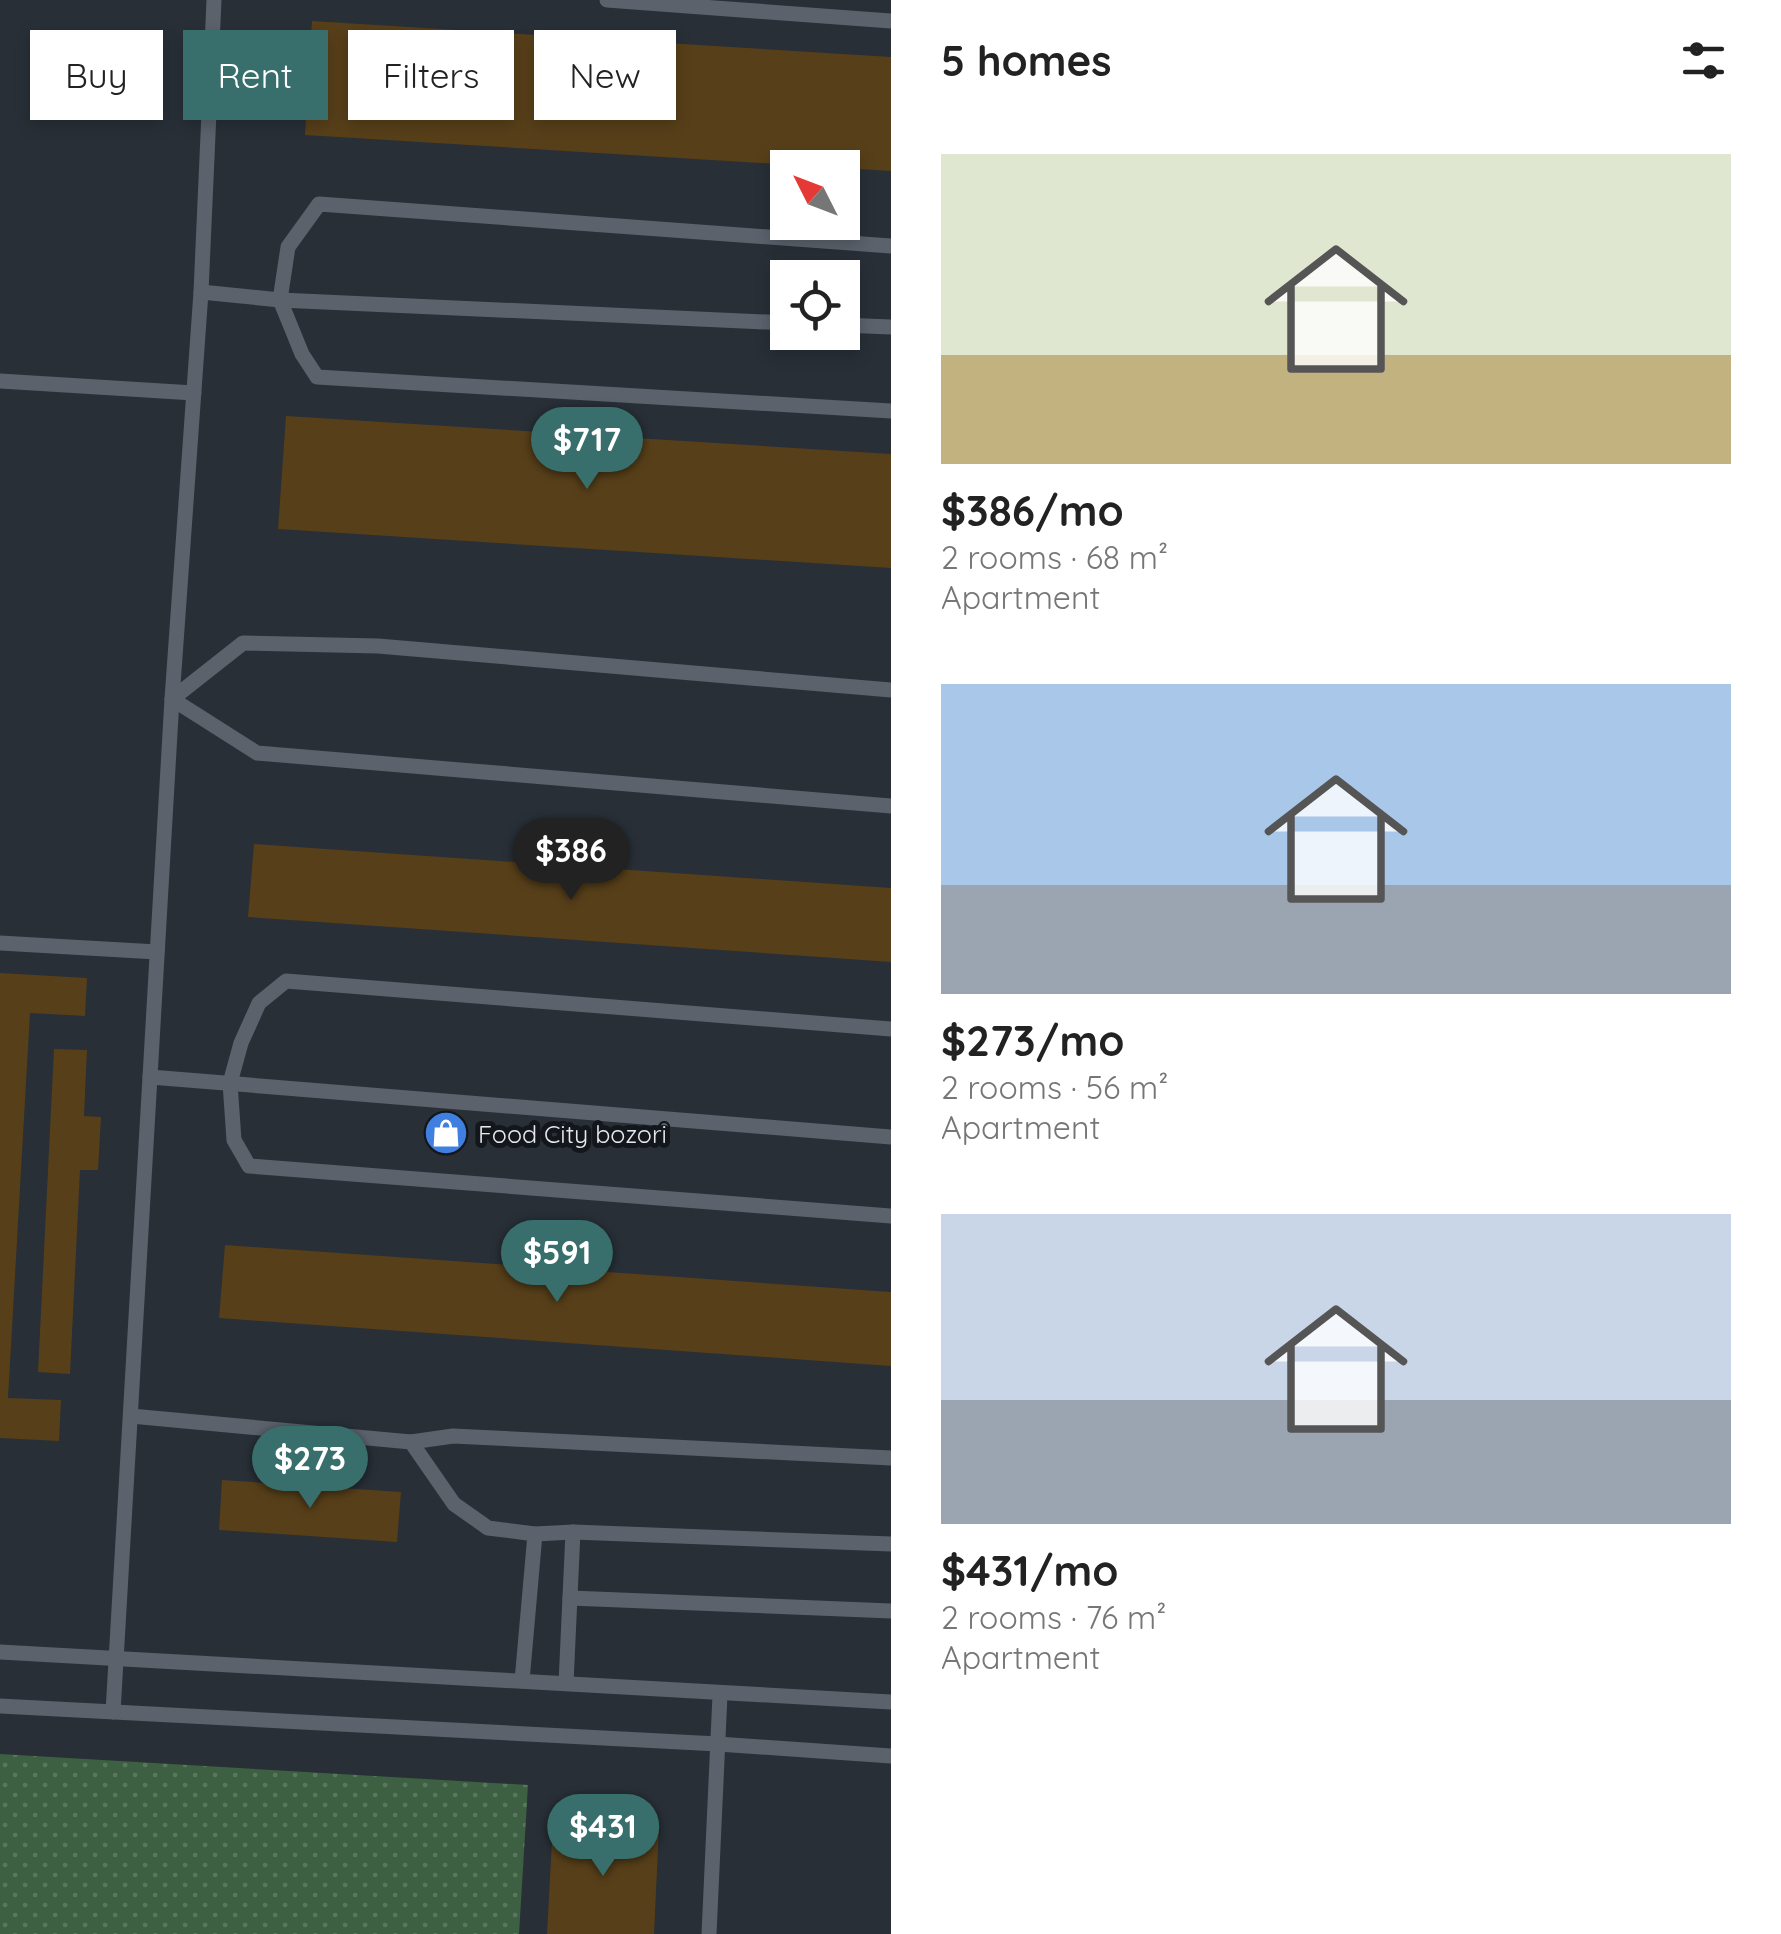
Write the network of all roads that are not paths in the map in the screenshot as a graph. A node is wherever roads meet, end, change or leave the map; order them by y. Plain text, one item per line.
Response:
1 (214, 0) edge
2 (607, 0) edge
3 (868, 0) edge
4 (677, 3) edge
5 (863, 19) junction
6 (891, 21) edge
7 (891, 246) edge
8 (201, 292) junction
9 (280, 300) junction
10 (770, 322) edge
11 (860, 326) edge
12 (891, 328) edge
13 (0, 381) edge
14 (194, 393) junction
15 (891, 411) edge
16 (891, 690) edge
17 (172, 700) junction
18 (891, 806) edge
19 (0, 943) edge
20 (157, 952) junction
21 (891, 1029) edge
22 (150, 1076) junction
23 (230, 1083) junction
24 (891, 1137) edge
25 (891, 1216) edge
26 (130, 1416) junction
27 (410, 1442) junction
28 (891, 1458) edge
29 (573, 1532) junction
30 (535, 1534) junction
31 (891, 1544) edge
32 (570, 1598) junction
33 (891, 1610) edge
34 (0, 1652) edge
35 (116, 1658) junction
36 (522, 1682) junction
37 (566, 1683) junction
38 (720, 1695) junction
39 (891, 1702) edge
40 (0, 1706) edge
41 (113, 1712) junction
42 (718, 1744) junction
43 (891, 1756) edge
44 (709, 1934) edge

1 - 8 lane
2 - 4 lane
3 - 5 lane
4 - 5 lane
5 - 6 lane
7 - 9 lane
8 - 9 lane
8 - 14 lane
9 - 10 lane
9 - 15 lane
11 - 12 lane
13 - 14 lane
14 - 17 lane
16 - 17 lane
17 - 18 lane
17 - 20 lane
19 - 20 lane
20 - 22 lane
21 - 23 lane
22 - 23 lane
22 - 26 lane
23 - 24 lane
23 - 25 lane
26 - 27 lane
26 - 35 lane
27 - 28 lane
27 - 30 lane
29 - 30 lane
29 - 31 lane
29 - 32 lane
30 - 36 lane
32 - 33 lane
32 - 37 lane
34 - 35 lane
35 - 36 lane
35 - 41 lane
36 - 37 lane
37 - 38 lane
38 - 39 lane
38 - 42 lane
40 - 41 lane
41 - 42 lane
42 - 43 lane
42 - 44 lane

